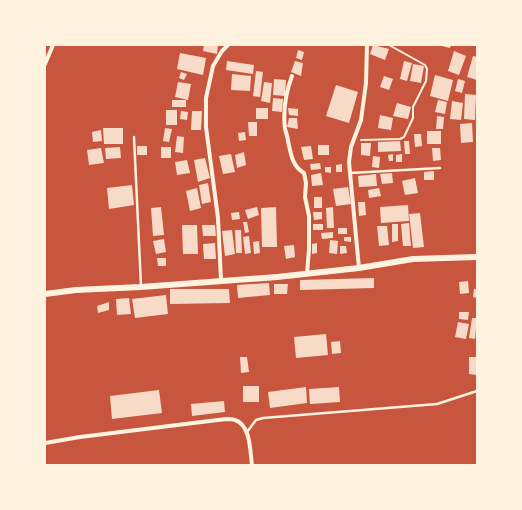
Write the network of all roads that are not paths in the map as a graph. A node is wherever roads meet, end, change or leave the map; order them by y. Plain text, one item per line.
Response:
1 (53, 45) edge
2 (228, 45) edge
3 (367, 45) edge
4 (45, 64) edge
5 (292, 76) dead end
6 (134, 137) dead end
7 (440, 168) dead end
8 (350, 173) junction
9 (477, 257) edge
10 (358, 268) junction
11 (307, 274) junction
12 (221, 280) junction
13 (141, 287) junction
14 (45, 294) edge
15 (477, 391) edge
16 (247, 432) junction
17 (45, 443) edge
18 (252, 465) edge

1 - 4 street
2 - 12 street
3 - 8 street
5 - 11 street
6 - 13 lane
7 - 8 lane
8 - 10 street
9 - 10 street
10 - 11 street
11 - 12 street
12 - 13 street
13 - 14 street
15 - 16 lane
16 - 17 street
16 - 18 street

